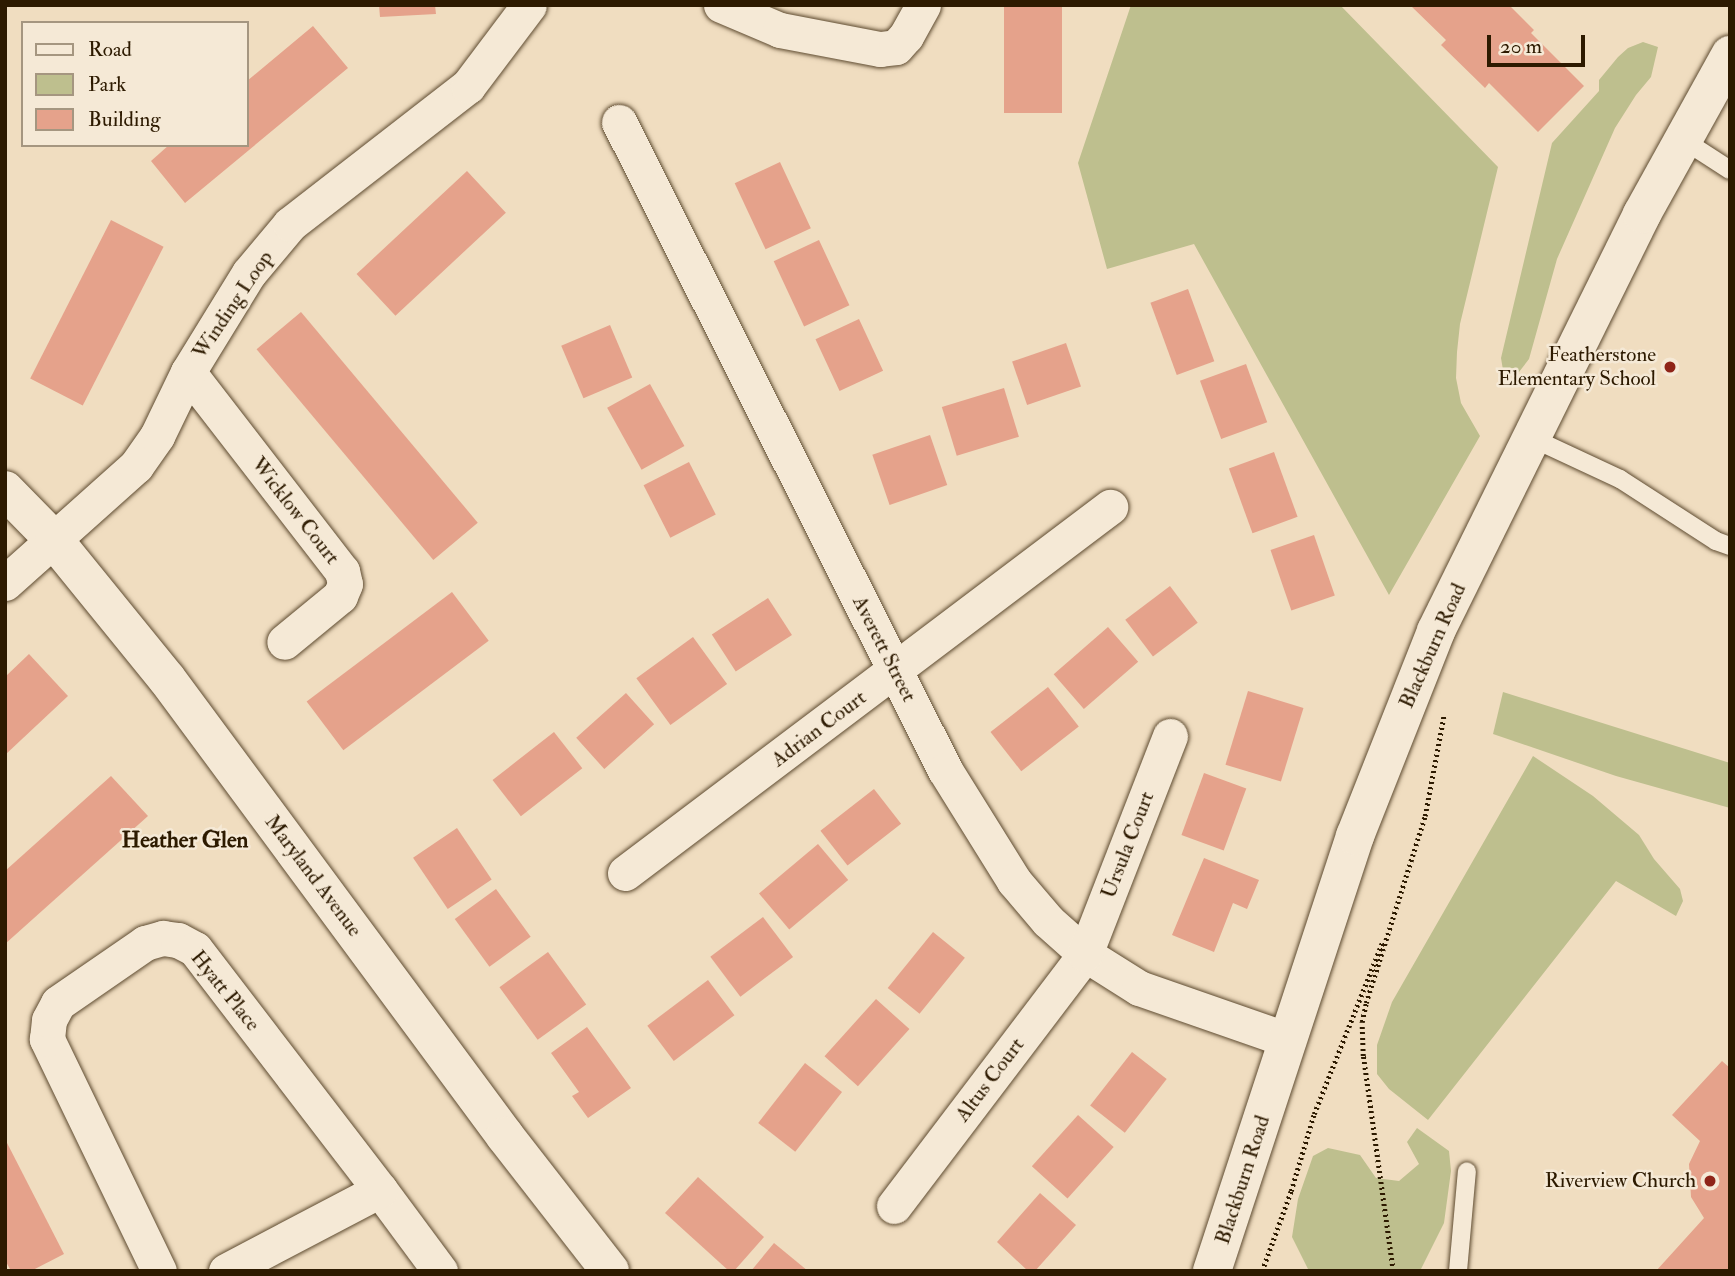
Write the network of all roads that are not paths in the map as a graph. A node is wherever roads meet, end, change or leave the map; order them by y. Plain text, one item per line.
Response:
1 (528, 5) edge
2 (721, 5) edge
3 (922, 5) edge
4 (1730, 55) edge
5 (619, 122) dead end
6 (1682, 139) junction
7 (1730, 170) edge
8 (188, 372) junction
9 (1532, 438) junction
10 (5, 490) edge
11 (1111, 508) dead end
12 (54, 540) junction
13 (1730, 546) edge
14 (5, 583) edge
15 (284, 642) dead end
16 (895, 672) junction
17 (1170, 736) dead end
18 (625, 873) dead end
19 (1085, 954) junction
20 (1288, 1040) junction
21 (1467, 1171) dead end
22 (380, 1190) junction
23 (894, 1206) dead end
24 (603, 1269) edge
25 (159, 1271) edge
26 (226, 1271) edge
27 (440, 1271) edge
28 (1212, 1271) edge
29 (1458, 1271) edge

1 - 8 street, Winding Loop
2 - 3 street
4 - 6 street, Blackburn Road
5 - 16 street, Averett Street
6 - 7 lane
6 - 9 street, Blackburn Road
8 - 12 street, Winding Loop
8 - 15 street, Wicklow Court
9 - 13 lane
9 - 20 street, Blackburn Road
10 - 12 street, Maryland Avenue
11 - 16 street, Adrian Court
12 - 14 street, Winding Loop
12 - 24 street, Maryland Avenue
16 - 18 street, Adrian Court
16 - 19 street, Averett Street
17 - 19 street, Ursula Court
19 - 20 street, Averett Street
19 - 23 street, Altus Court
20 - 28 street, Blackburn Road
21 - 29 lane
22 - 25 street, Hyatt Place
22 - 26 street
22 - 27 street, Hyatt Place

